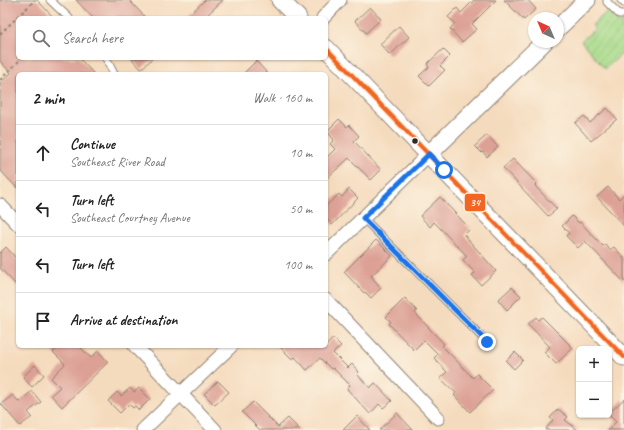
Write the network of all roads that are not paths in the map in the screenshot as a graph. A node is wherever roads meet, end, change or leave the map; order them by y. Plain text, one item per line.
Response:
1 (50, 0) edge
2 (280, 0) edge
3 (340, 0) edge
4 (587, 0) edge
5 (607, 0) edge
6 (621, 0) edge
7 (624, 3) edge
8 (624, 14) edge
9 (67, 16) edge
10 (296, 16) edge
11 (325, 16) edge
12 (564, 22) edge
13 (538, 48) edge
14 (328, 50) edge
15 (107, 60) edge
16 (113, 72) edge
17 (429, 154) junction
18 (0, 205) edge
19 (363, 218) junction
20 (16, 222) edge
21 (328, 252) edge
22 (328, 302) edge
23 (487, 342) dead end
24 (137, 348) edge
25 (229, 348) edge
26 (624, 357) edge
27 (181, 394) junction
28 (438, 418) dead end
29 (143, 430) edge
30 (215, 430) edge

1 - 9 lane
2 - 10 street
3 - 11 street
4 - 12 street
5 - 8 lane
6 - 7 lane
13 - 17 street
14 - 17 street
15 - 16 lane
17 - 19 street
17 - 26 street
18 - 20 street
19 - 21 street
19 - 23 lane
22 - 28 street
24 - 27 street
25 - 27 street
27 - 29 street
27 - 30 street

